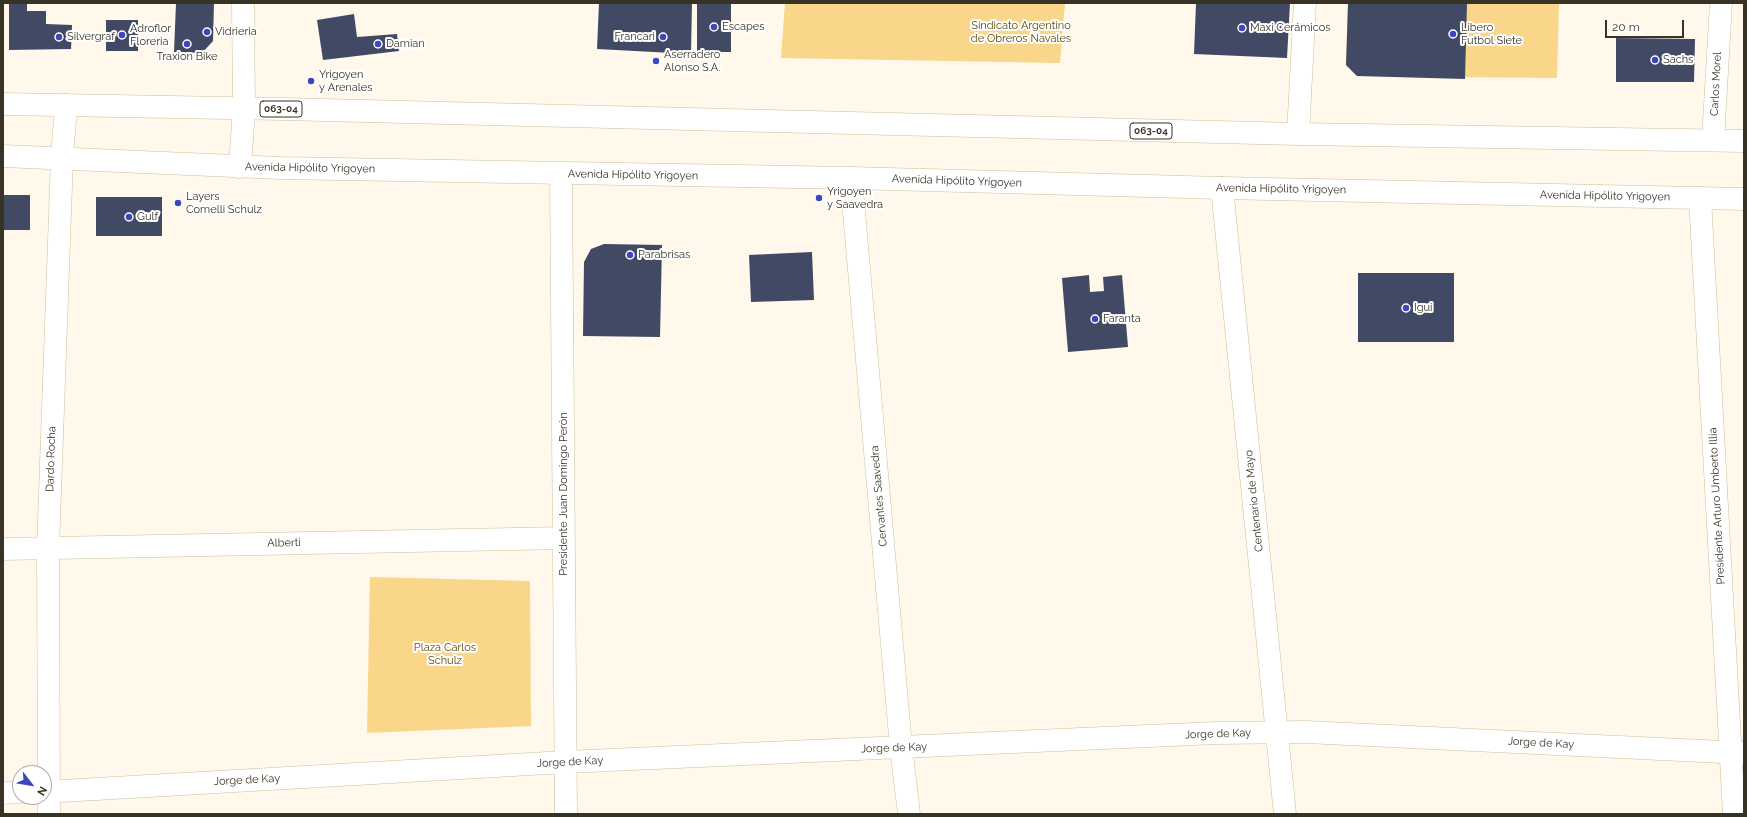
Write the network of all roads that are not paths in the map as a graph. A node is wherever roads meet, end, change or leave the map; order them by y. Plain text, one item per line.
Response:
1 (243, 3) edge
2 (1305, 3) edge
3 (1720, 3) edge
4 (3, 104) edge
5 (66, 105) junction
6 (244, 109) junction
7 (1298, 134) junction
8 (1713, 140) junction
9 (1744, 142) edge
10 (3, 156) edge
11 (62, 158) junction
12 (240, 167) junction
13 (561, 174) junction
14 (851, 178) junction
15 (1222, 188) junction
16 (1700, 198) junction
17 (1744, 199) edge
18 (564, 538) junction
19 (48, 548) junction
20 (3, 549) edge
21 (1277, 732) junction
22 (902, 747) junction
23 (1738, 753) edge
24 (565, 762) junction
25 (46, 765) edge
26 (52, 792) edge
27 (566, 814) edge
28 (909, 814) edge
29 (1284, 814) edge
30 (1734, 814) edge

1 - 6 street
2 - 7 street
3 - 8 street, Carlos Morel
4 - 5 street, 063-04
5 - 6 street, 063-04
5 - 11 street, Dardo Rocha
6 - 7 street, 063-04
6 - 12 street
7 - 8 street, 063-04
8 - 9 street, 063-04
10 - 11 street, Avenida Hipólito Yrigoyen
11 - 12 street, Avenida Hipólito Yrigoyen
11 - 19 street, Dardo Rocha
12 - 13 street, Avenida Hipólito Yrigoyen
13 - 14 street, Avenida Hipólito Yrigoyen
13 - 18 street, Presidente Juan Domingo Perón
14 - 15 street, Avenida Hipólito Yrigoyen
14 - 22 street, Cervantes Saavedra
15 - 16 street, Avenida Hipólito Yrigoyen
15 - 21 street, Centenario de Mayo
16 - 17 street, Avenida Hipólito Yrigoyen
16 - 23 street, Presidente Arturo Umberto Illia
18 - 19 street, Alberti
18 - 24 street, Presidente Juan Domingo Perón
19 - 20 street, Alberti
19 - 25 street, Dardo Rocha
21 - 22 street, Jorge de Kay
21 - 23 street, Jorge de Kay
21 - 29 street, Centenario de Mayo
22 - 24 street, Jorge de Kay
22 - 28 street, Cervantes Saavedra
23 - 30 street, Presidente Arturo Umberto Illia
24 - 26 street, Jorge de Kay
24 - 27 street, Presidente Juan Domingo Perón

